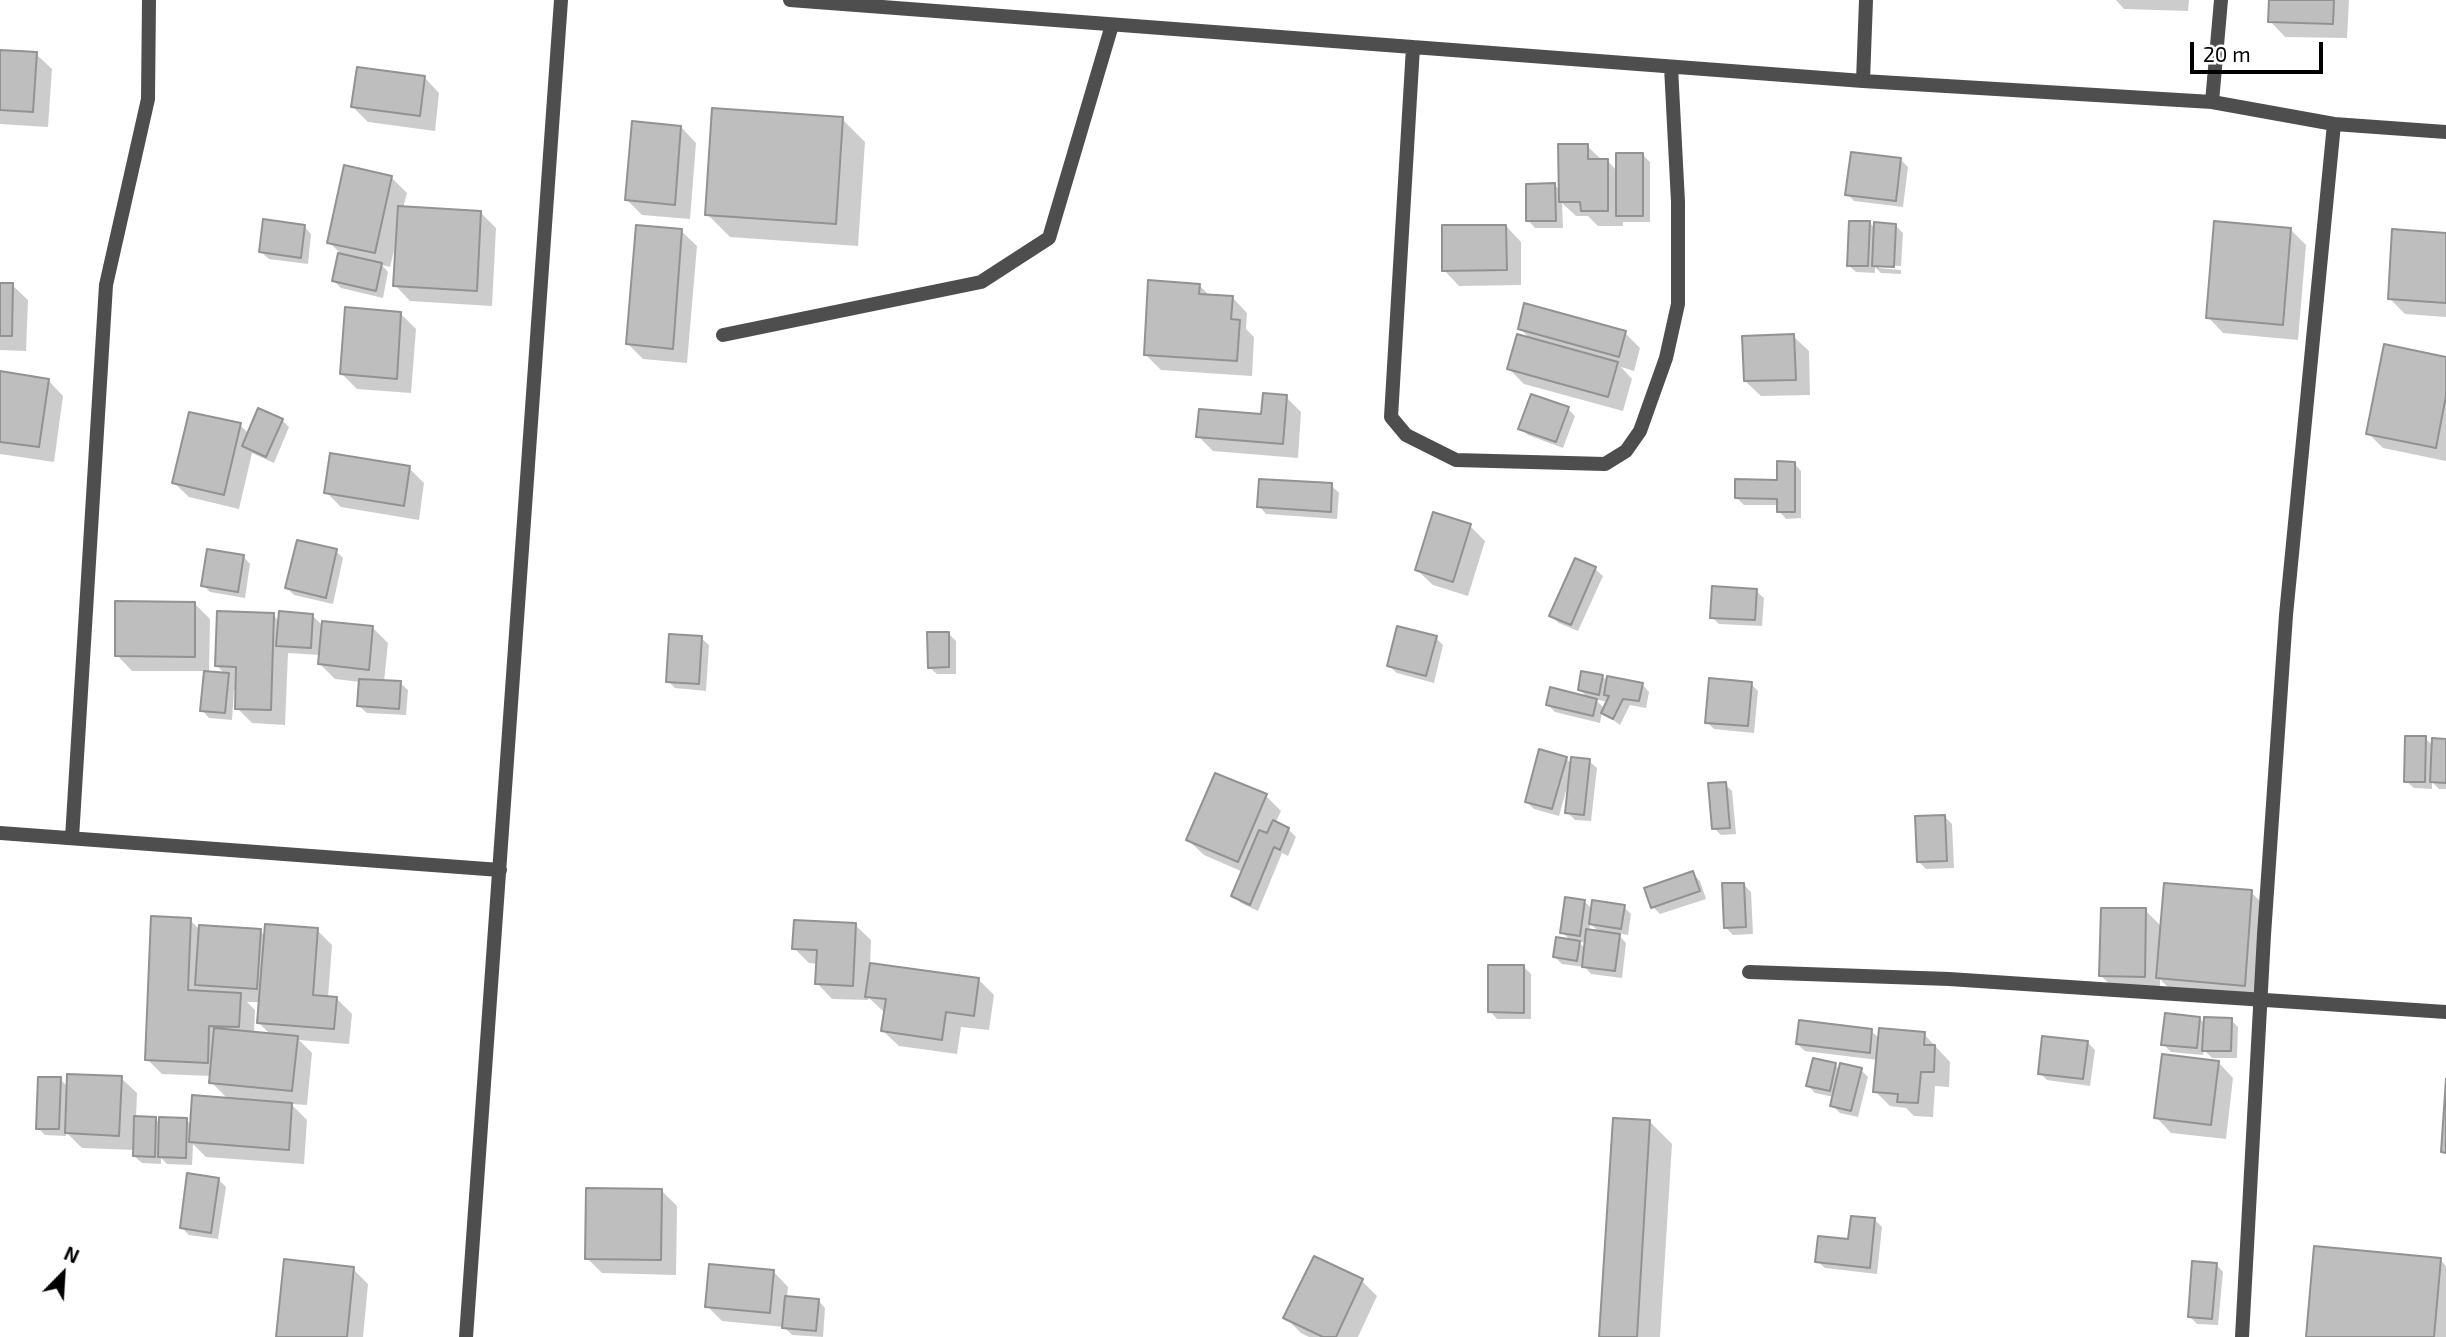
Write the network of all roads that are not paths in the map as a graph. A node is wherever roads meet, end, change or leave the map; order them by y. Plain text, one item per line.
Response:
1 (149, 0) edge
2 (561, 0) edge
3 (790, 0) edge
4 (1866, 0) edge
5 (2221, 0) edge
6 (1112, 24) junction
7 (1413, 47) junction
8 (1671, 67) junction
9 (1863, 81) junction
10 (2212, 102) junction
11 (2334, 124) junction
12 (2446, 132) edge
13 (723, 335) dead end
14 (0, 833) edge
15 (72, 838) junction
16 (500, 870) junction
17 (1749, 972) dead end
18 (2262, 1001) junction
19 (2446, 1012) edge
20 (466, 1337) edge
21 (2242, 1337) edge

1 - 15 street
2 - 16 street
3 - 6 street
4 - 9 street
5 - 10 street
6 - 7 street
6 - 13 street
7 - 8 street
7 - 8 street
8 - 9 street
9 - 10 street
10 - 11 street
11 - 12 street
11 - 18 street
14 - 15 street
15 - 16 street
16 - 20 street
17 - 18 street
18 - 19 street
18 - 21 street

